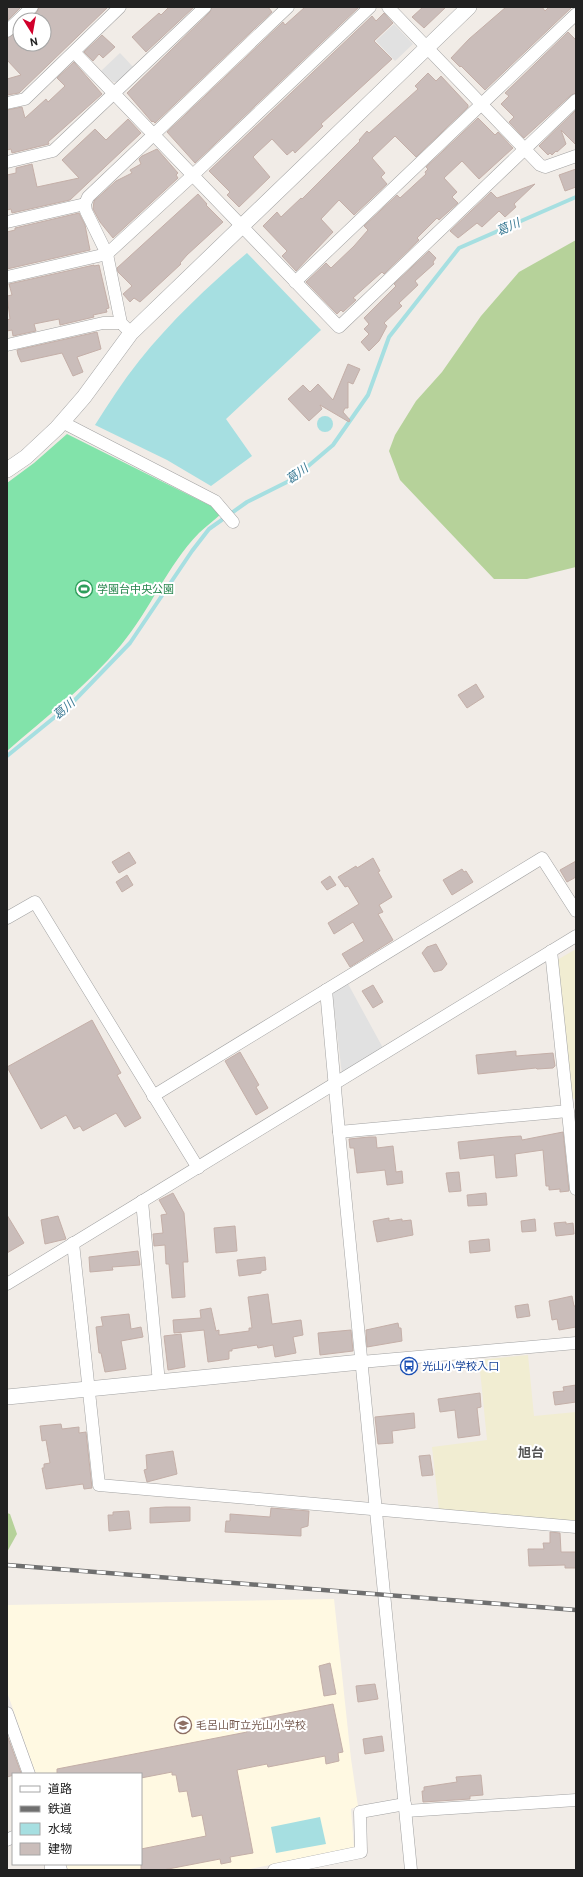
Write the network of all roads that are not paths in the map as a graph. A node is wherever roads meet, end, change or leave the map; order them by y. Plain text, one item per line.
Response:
1 (32, 7) edge
2 (120, 7) edge
3 (205, 7) edge
4 (288, 7) edge
5 (370, 7) edge
6 (388, 7) edge
7 (469, 7) edge
8 (576, 14) edge
9 (7, 31) edge
10 (426, 48) junction
11 (74, 52) junction
12 (115, 93) junction
13 (576, 100) edge
14 (7, 103) edge
15 (481, 104) junction
16 (154, 134) junction
17 (524, 149) junction
18 (576, 156) edge
19 (7, 162) edge
20 (193, 175) junction
21 (85, 204) junction
22 (7, 222) edge
23 (241, 225) junction
24 (107, 254) junction
25 (7, 277) edge
26 (295, 282) junction
27 (126, 328) junction
28 (7, 345) edge
29 (62, 422) junction
30 (7, 470) edge
31 (233, 522) dead end
32 (576, 911) edge
33 (7, 918) edge
34 (576, 936) edge
35 (551, 951) junction
36 (326, 990) junction
37 (336, 1084) junction
38 (153, 1096) junction
39 (568, 1111) junction
40 (339, 1132) junction
41 (198, 1168) junction
42 (576, 1189) edge
43 (142, 1201) junction
44 (73, 1242) junction
45 (7, 1284) edge
46 (576, 1342) edge
47 (361, 1362) junction
48 (159, 1382) junction
49 (90, 1389) junction
50 (7, 1397) edge
51 (376, 1510) junction
52 (576, 1527) edge
53 (7, 1713) edge
54 (11, 1737) edge
55 (29, 1773) edge
56 (576, 1800) edge
57 (406, 1808) junction
58 (274, 1870) edge
59 (411, 1870) edge

1 - 9 street
2 - 11 street
3 - 12 street
4 - 16 street
5 - 20 street
6 - 10 street
7 - 10 street
8 - 15 street
10 - 15 street
10 - 23 street
11 - 12 street
11 - 14 street
12 - 16 street
12 - 19 street
13 - 17 street
15 - 17 street
15 - 26 street
16 - 20 street
16 - 21 street
17 - 18 street
17 - 26 street
20 - 23 street
20 - 24 street
21 - 22 street
21 - 24 street
23 - 26 street
23 - 27 street
24 - 25 street
24 - 27 street
27 - 28 street
27 - 29 street
29 - 30 street
29 - 31 street
32 - 36 street
33 - 38 street
34 - 35 street
35 - 37 street
35 - 39 street
36 - 37 street
36 - 38 street
37 - 40 street
37 - 41 street
38 - 41 street
39 - 40 street
39 - 42 street
40 - 47 street
41 - 43 street
43 - 44 street
43 - 48 street
44 - 45 street
44 - 49 street
46 - 47 street
47 - 48 street
47 - 51 street
48 - 49 street
49 - 50 street
49 - 51 street
51 - 52 street
51 - 57 street
53 - 54 street
54 - 55 street
56 - 57 street
57 - 58 street
57 - 59 street

